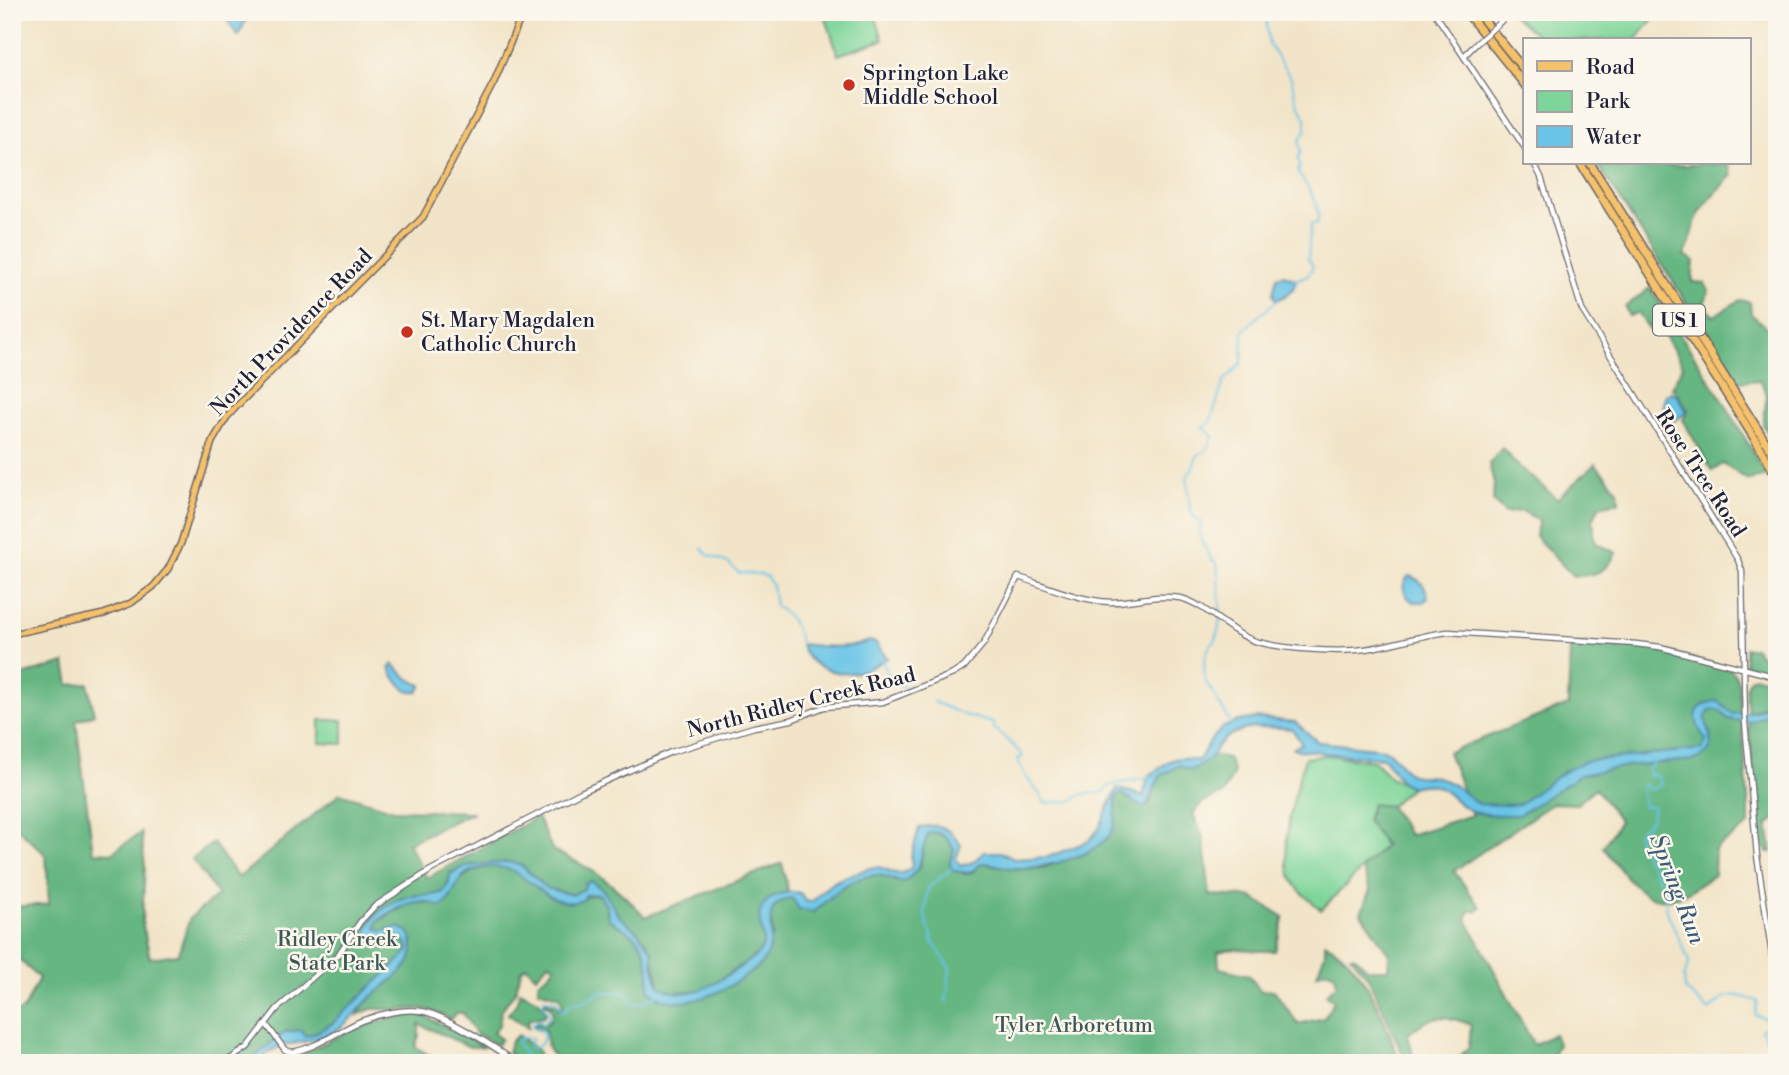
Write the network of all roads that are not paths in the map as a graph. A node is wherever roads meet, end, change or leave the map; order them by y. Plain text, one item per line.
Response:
1 (523, 12) edge
2 (1434, 12) edge
3 (1465, 12) edge
4 (1477, 12) edge
5 (1510, 12) edge
6 (1465, 56) junction
7 (1523, 69) edge
8 (1523, 83) edge
9 (1523, 145) edge
10 (1534, 164) edge
11 (1581, 164) edge
12 (1591, 164) edge
13 (1777, 460) edge
14 (1777, 477) edge
15 (12, 634) edge
16 (1742, 669) junction
17 (1777, 677) edge
18 (1777, 988) edge
19 (266, 1024) junction
20 (220, 1063) edge
21 (517, 1063) edge

1 - 15 main road, North Providence Road
2 - 6 street
3 - 8 highway
4 - 7 highway
5 - 6 street, bridge
6 - 9 street
10 - 16 street, Rose Tree Road
11 - 14 highway, US 1
12 - 13 highway, US 1
16 - 17 street, North Ridley Creek Road
16 - 18 street, Rose Tree Road
16 - 19 street, North Ridley Creek Road
19 - 20 street
19 - 21 street

